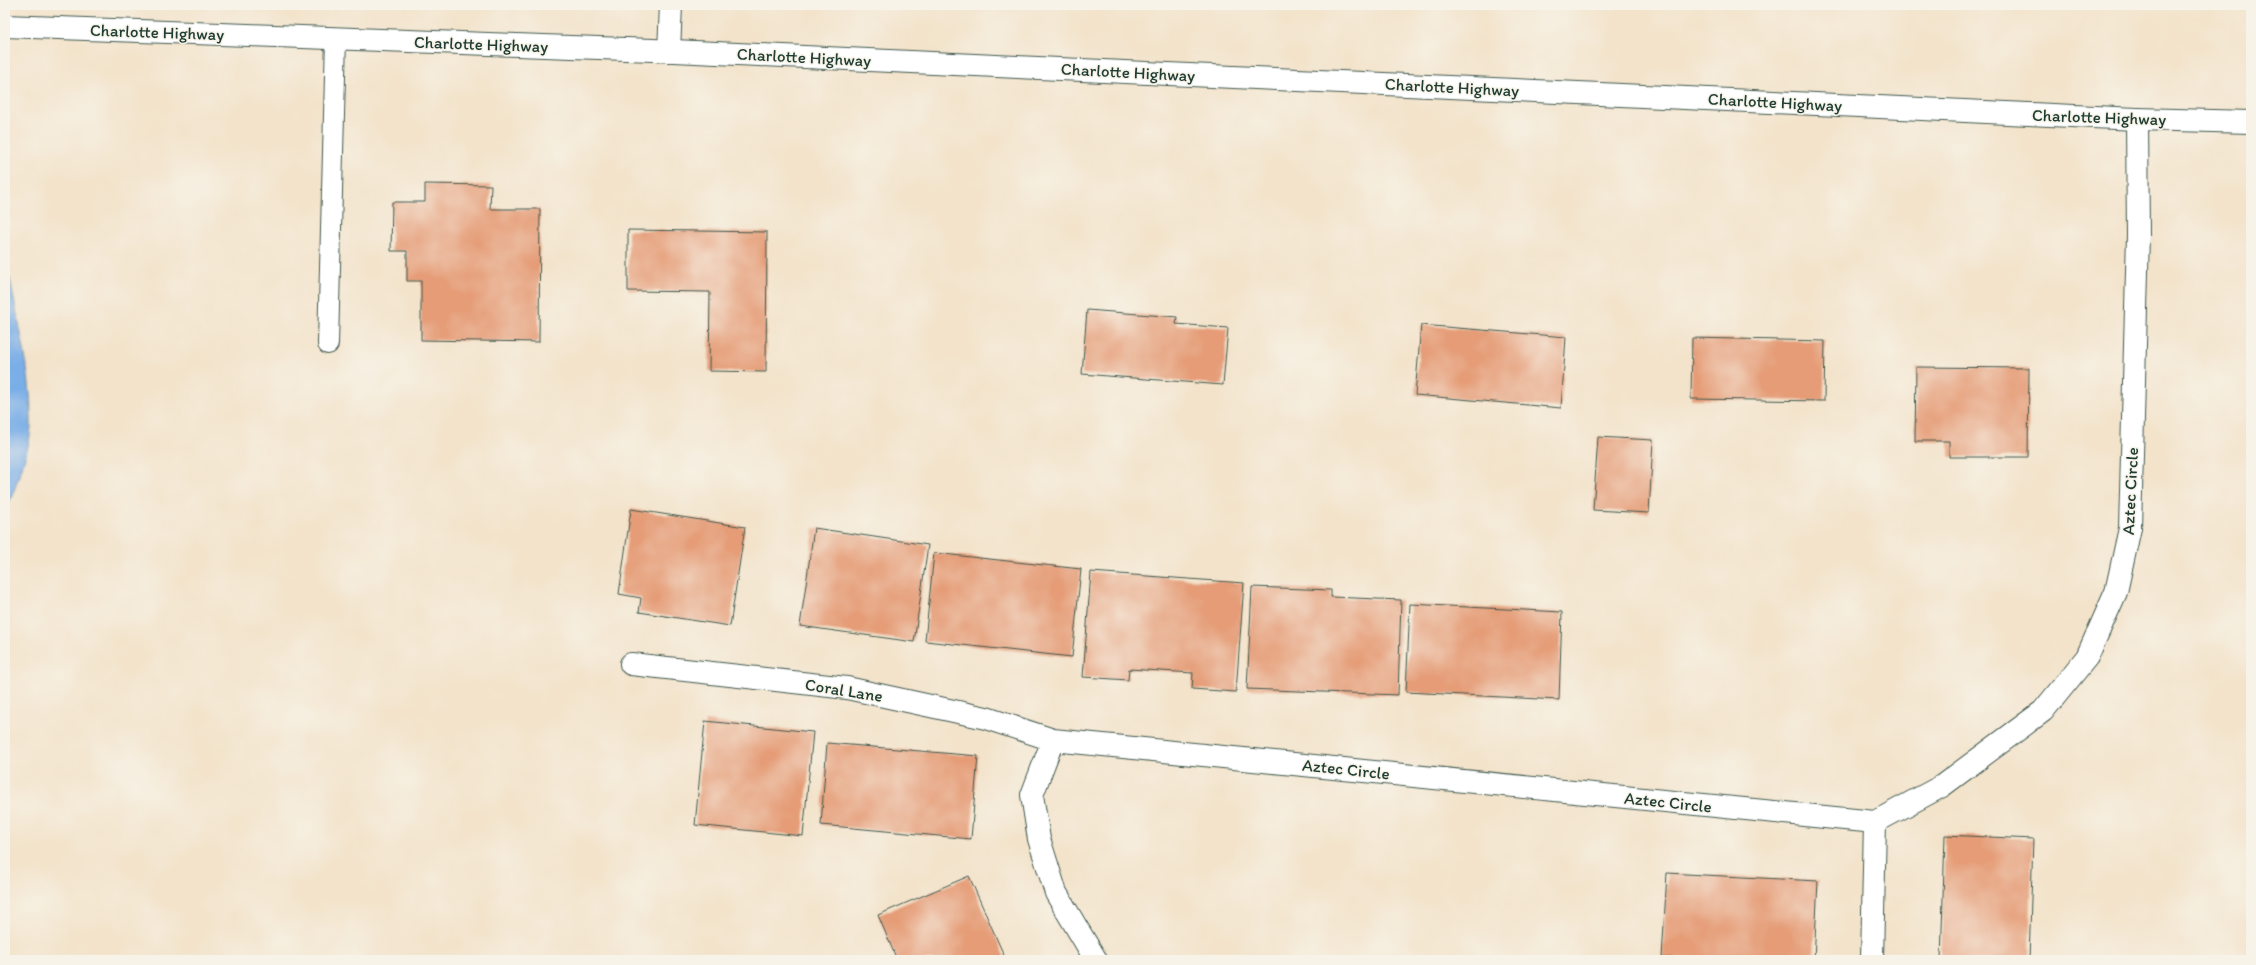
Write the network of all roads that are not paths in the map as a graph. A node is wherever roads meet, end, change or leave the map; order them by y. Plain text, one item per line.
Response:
1 (670, 5) edge
2 (5, 26) edge
3 (336, 38) junction
4 (668, 51) junction
5 (2137, 119) junction
6 (2251, 122) edge
7 (328, 344) dead end
8 (631, 664) dead end
9 (1053, 740) junction
10 (1875, 822) junction
11 (1096, 960) edge
12 (1872, 960) edge

1 - 4 street
2 - 3 street, Charlotte Highway
3 - 4 street, Charlotte Highway
3 - 7 lane
4 - 5 street, Charlotte Highway
5 - 6 street, Charlotte Highway
5 - 10 street, Aztec Circle
8 - 9 street, Coral Lane
9 - 10 street, Aztec Circle
9 - 11 street
10 - 12 street

